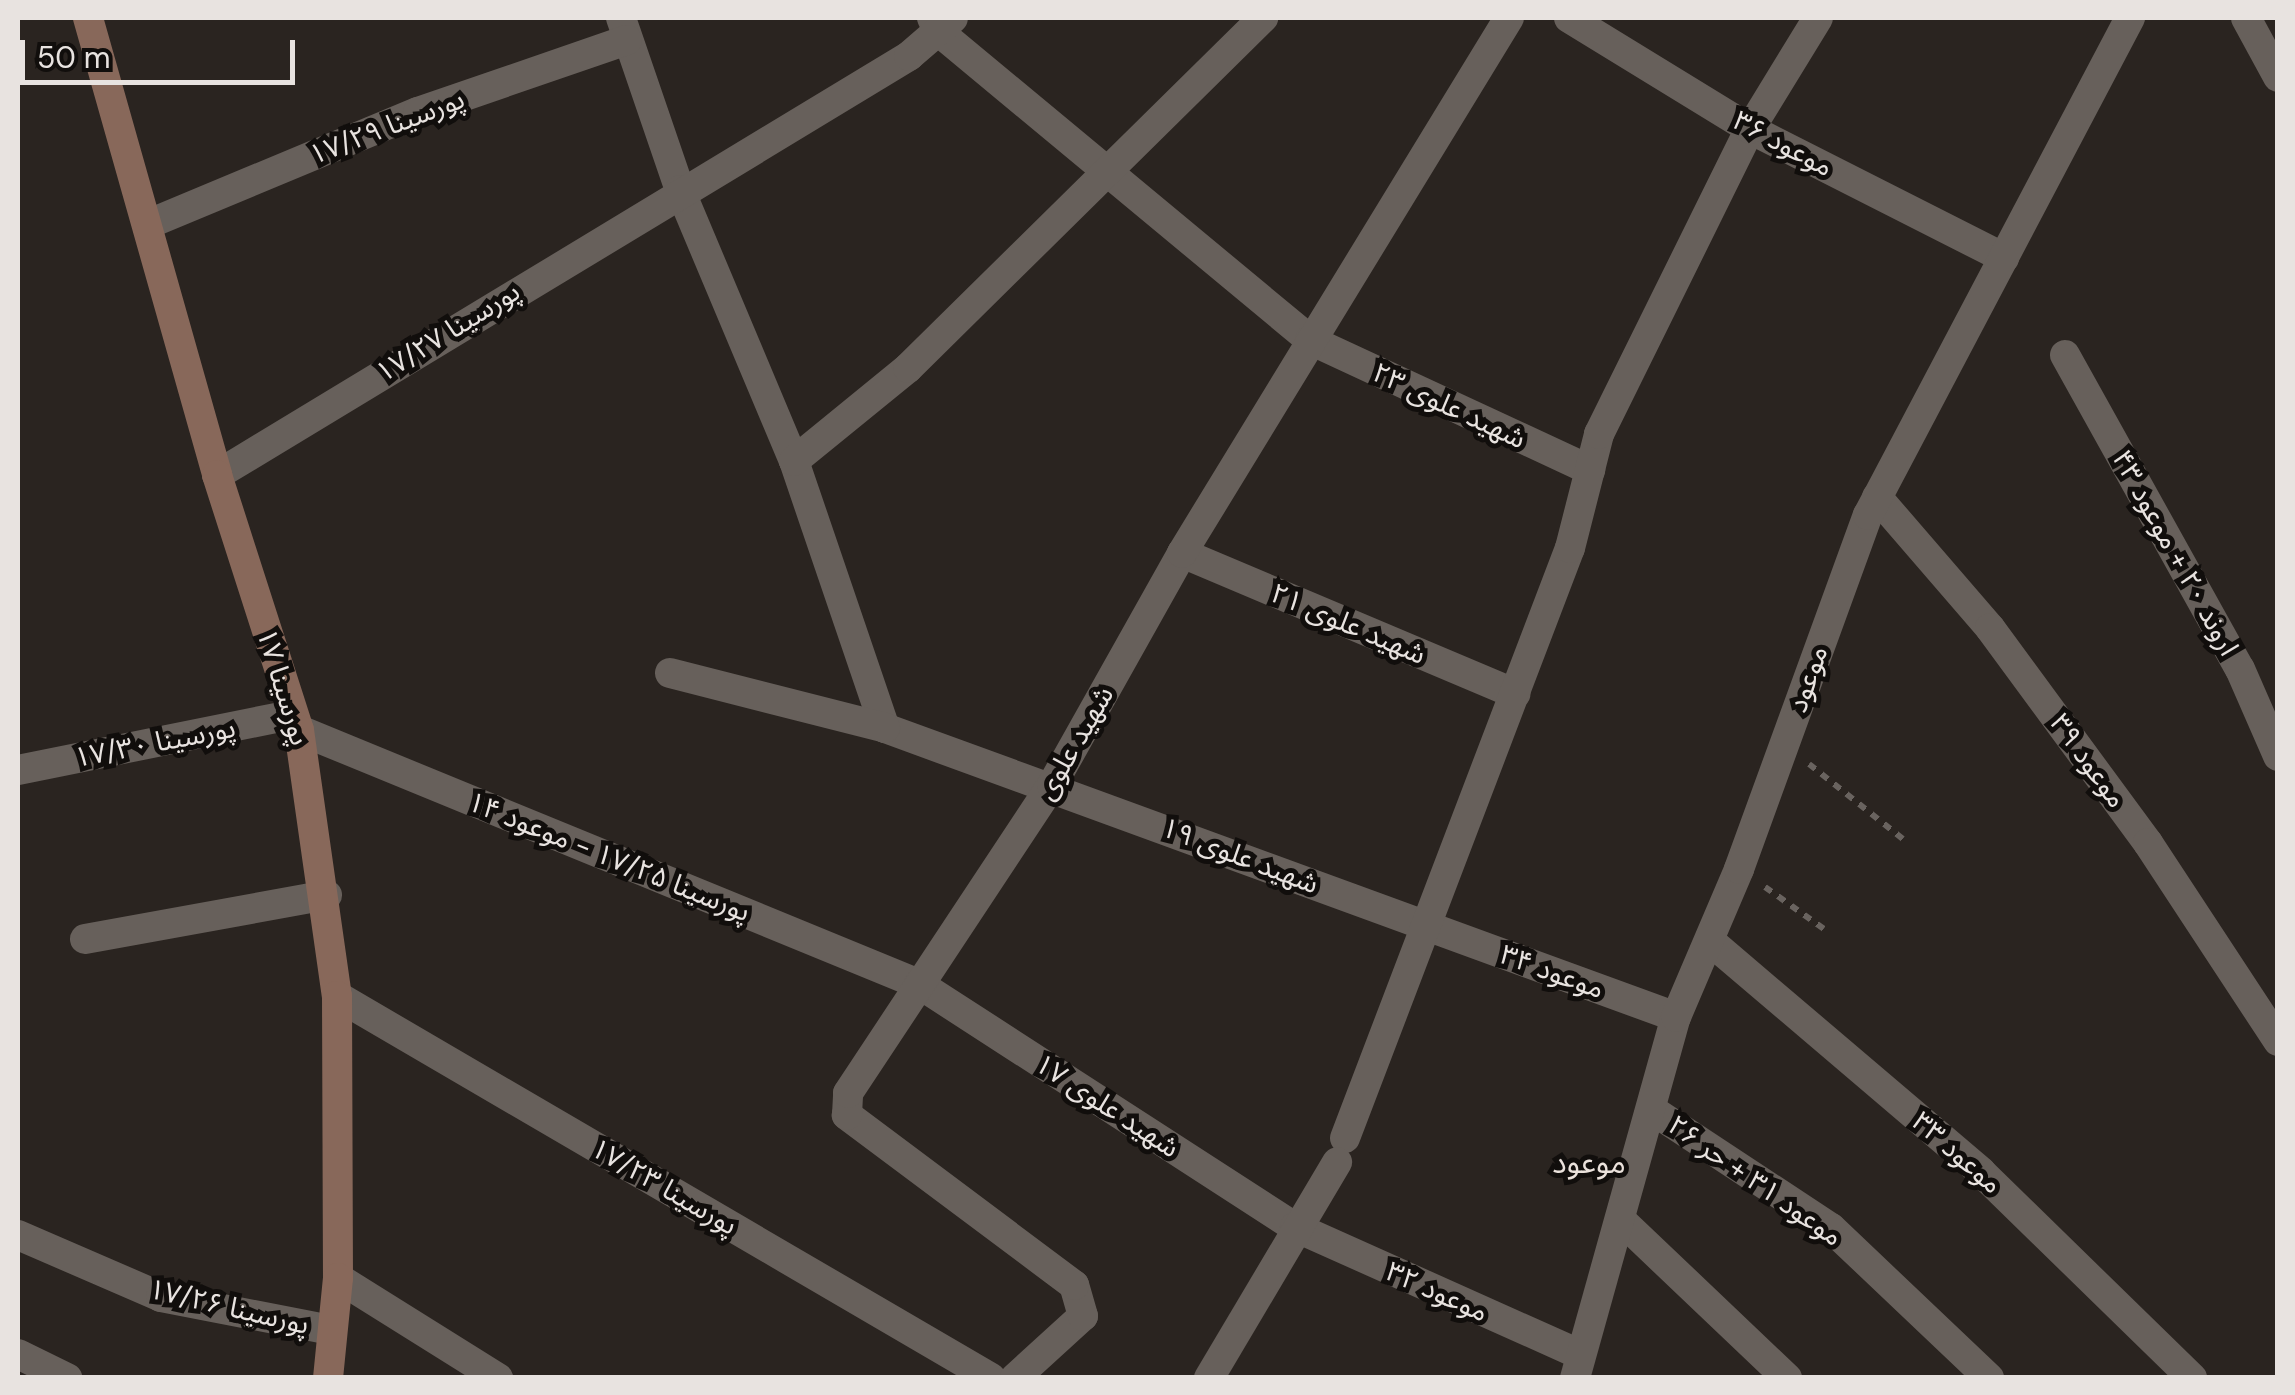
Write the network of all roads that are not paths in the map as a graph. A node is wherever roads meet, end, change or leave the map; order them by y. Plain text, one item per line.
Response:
1 (88, 18) edge
2 (1263, 18) edge
3 (1510, 18) edge
4 (1569, 18) edge
5 (1818, 18) edge
6 (2130, 18) edge
7 (2246, 18) edge
8 (941, 22) edge
9 (624, 29) edge
10 (2278, 77) edge
11 (1750, 129) junction
12 (1112, 170) junction
13 (680, 190) junction
14 (151, 222) junction
15 (2004, 258) junction
16 (1310, 340) junction
17 (2065, 354) dead end
18 (794, 461) junction
19 (1590, 470) junction
20 (217, 475) junction
21 (1877, 496) junction
22 (1182, 553) junction
23 (670, 673) dead end
24 (1515, 694) junction
25 (296, 722) junction
26 (885, 728) junction
27 (2278, 756) edge
28 (18, 770) edge
29 (1052, 786) junction
30 (327, 895) junction
31 (1428, 927) junction
32 (85, 939) dead end
33 (1710, 941) junction
34 (919, 984) junction
35 (336, 996) junction
36 (1676, 1017) junction
37 (2278, 1041) edge
38 (1652, 1110) junction
39 (1622, 1221) junction
40 (1295, 1227) junction
41 (18, 1235) edge
42 (338, 1278) junction
43 (331, 1330) junction
44 (18, 1354) edge
45 (1577, 1366) edge
46 (67, 1378) edge
47 (328, 1378) edge
48 (498, 1378) edge
49 (991, 1378) edge
50 (1015, 1378) edge
51 (1209, 1378) edge
52 (1787, 1378) edge
53 (1989, 1378) edge
54 (2192, 1378) edge

1 - 14 street, پورسینا ۱۷
2 - 12 street
3 - 16 street, شهید علوی
4 - 11 street, موعود ۳۶
5 - 11 street
6 - 15 street, موعود
7 - 10 street
8 - 12 street, شهید علوی ۲۳
8 - 13 street, پورسینا ۱۷/۲۷
9 - 13 street
9 - 14 street, پورسینا ۱۷/۲۹
11 - 15 street, موعود ۳۶
11 - 19 street
12 - 16 street, شهید علوی ۲۳
12 - 18 street
13 - 18 street
13 - 20 street, پورسینا ۱۷/۲۷
14 - 20 street, پورسینا ۱۷
15 - 21 street, موعود
16 - 19 street, شهید علوی ۲۳
16 - 22 street, شهید علوی
17 - 27 street, اروند ۲۰ + موعود ۴۳
18 - 26 street
19 - 24 street
20 - 25 street, پورسینا ۱۷
21 - 33 street, موعود
21 - 37 street, موعود ۳۹
22 - 24 street, شهید علوی ۲۱
22 - 29 street, شهید علوی
23 - 26 street, شهید علوی ۱۹
24 - 31 street
25 - 28 street, پورسینا ۱۷/۳۰
25 - 30 street, پورسینا ۱۷
25 - 34 street, پورسینا ۱۷/۲۵ - موعود ۱۴
26 - 29 street, شهید علوی ۱۹
29 - 31 street, شهید علوی ۱۹
29 - 34 street, شهید علوی
30 - 32 street
30 - 35 street, پورسینا ۱۷
31 - 36 street, موعود ۳۴
31 - 40 street
33 - 36 street, موعود
33 - 54 street, موعود ۳۳
34 - 40 street, شهید علوی ۱۷
34 - 50 street, شهید علوی
35 - 42 street, پورسینا ۱۷
35 - 49 street, پورسینا ۱۷/۲۳
36 - 38 street, موعود
38 - 39 street, موعود
38 - 53 street, موعود ۳۱ + حر ۲۶
39 - 45 street, موعود
39 - 52 street
40 - 45 street, موعود ۳۲
40 - 51 street
41 - 43 street, پورسینا ۱۷/۲۶
42 - 43 street, پورسینا ۱۷
42 - 48 street
43 - 47 street, پورسینا ۱۷
44 - 46 street

